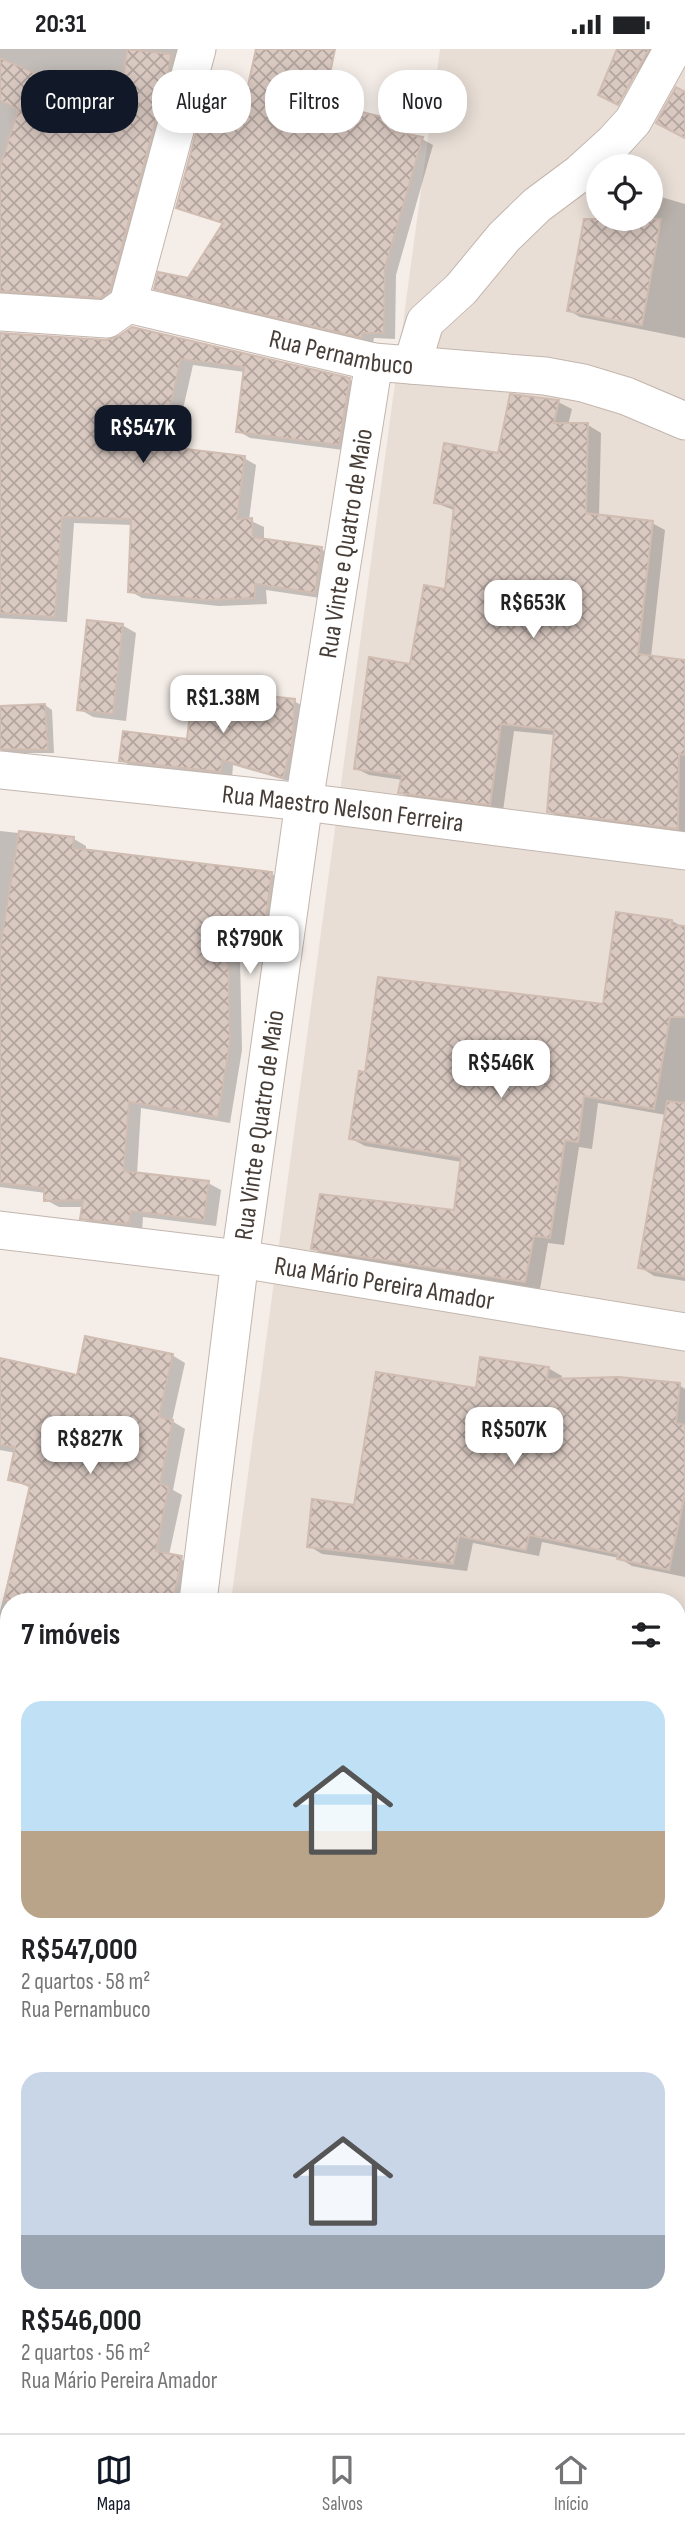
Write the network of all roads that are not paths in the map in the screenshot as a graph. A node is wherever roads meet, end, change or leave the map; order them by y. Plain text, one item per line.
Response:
1 (197, 49) edge
2 (673, 49) edge
3 (128, 303) junction
4 (0, 312) edge
5 (374, 362) junction
6 (411, 365) junction
7 (685, 421) edge
8 (0, 770) edge
9 (304, 802) junction
10 (685, 851) edge
11 (0, 1230) edge
12 (240, 1259) junction
13 (685, 1332) edge
14 (199, 1593) edge

1 - 3 street
2 - 6 street
3 - 4 street
3 - 5 street, Rua Pernambuco
5 - 6 street, Rua Pernambuco
5 - 9 street, Rua Vinte e Quatro de Maio
6 - 7 street, Rua Pernambuco
8 - 9 street, Rua Maestro Nelson Ferreira
9 - 10 street, Rua Maestro Nelson Ferreira
9 - 12 street, Rua Vinte e Quatro de Maio
11 - 12 street, Rua Mário Pereira Amador
12 - 13 street, Rua Mário Pereira Amador
12 - 14 street, Rua Vinte e Quatro de Maio

